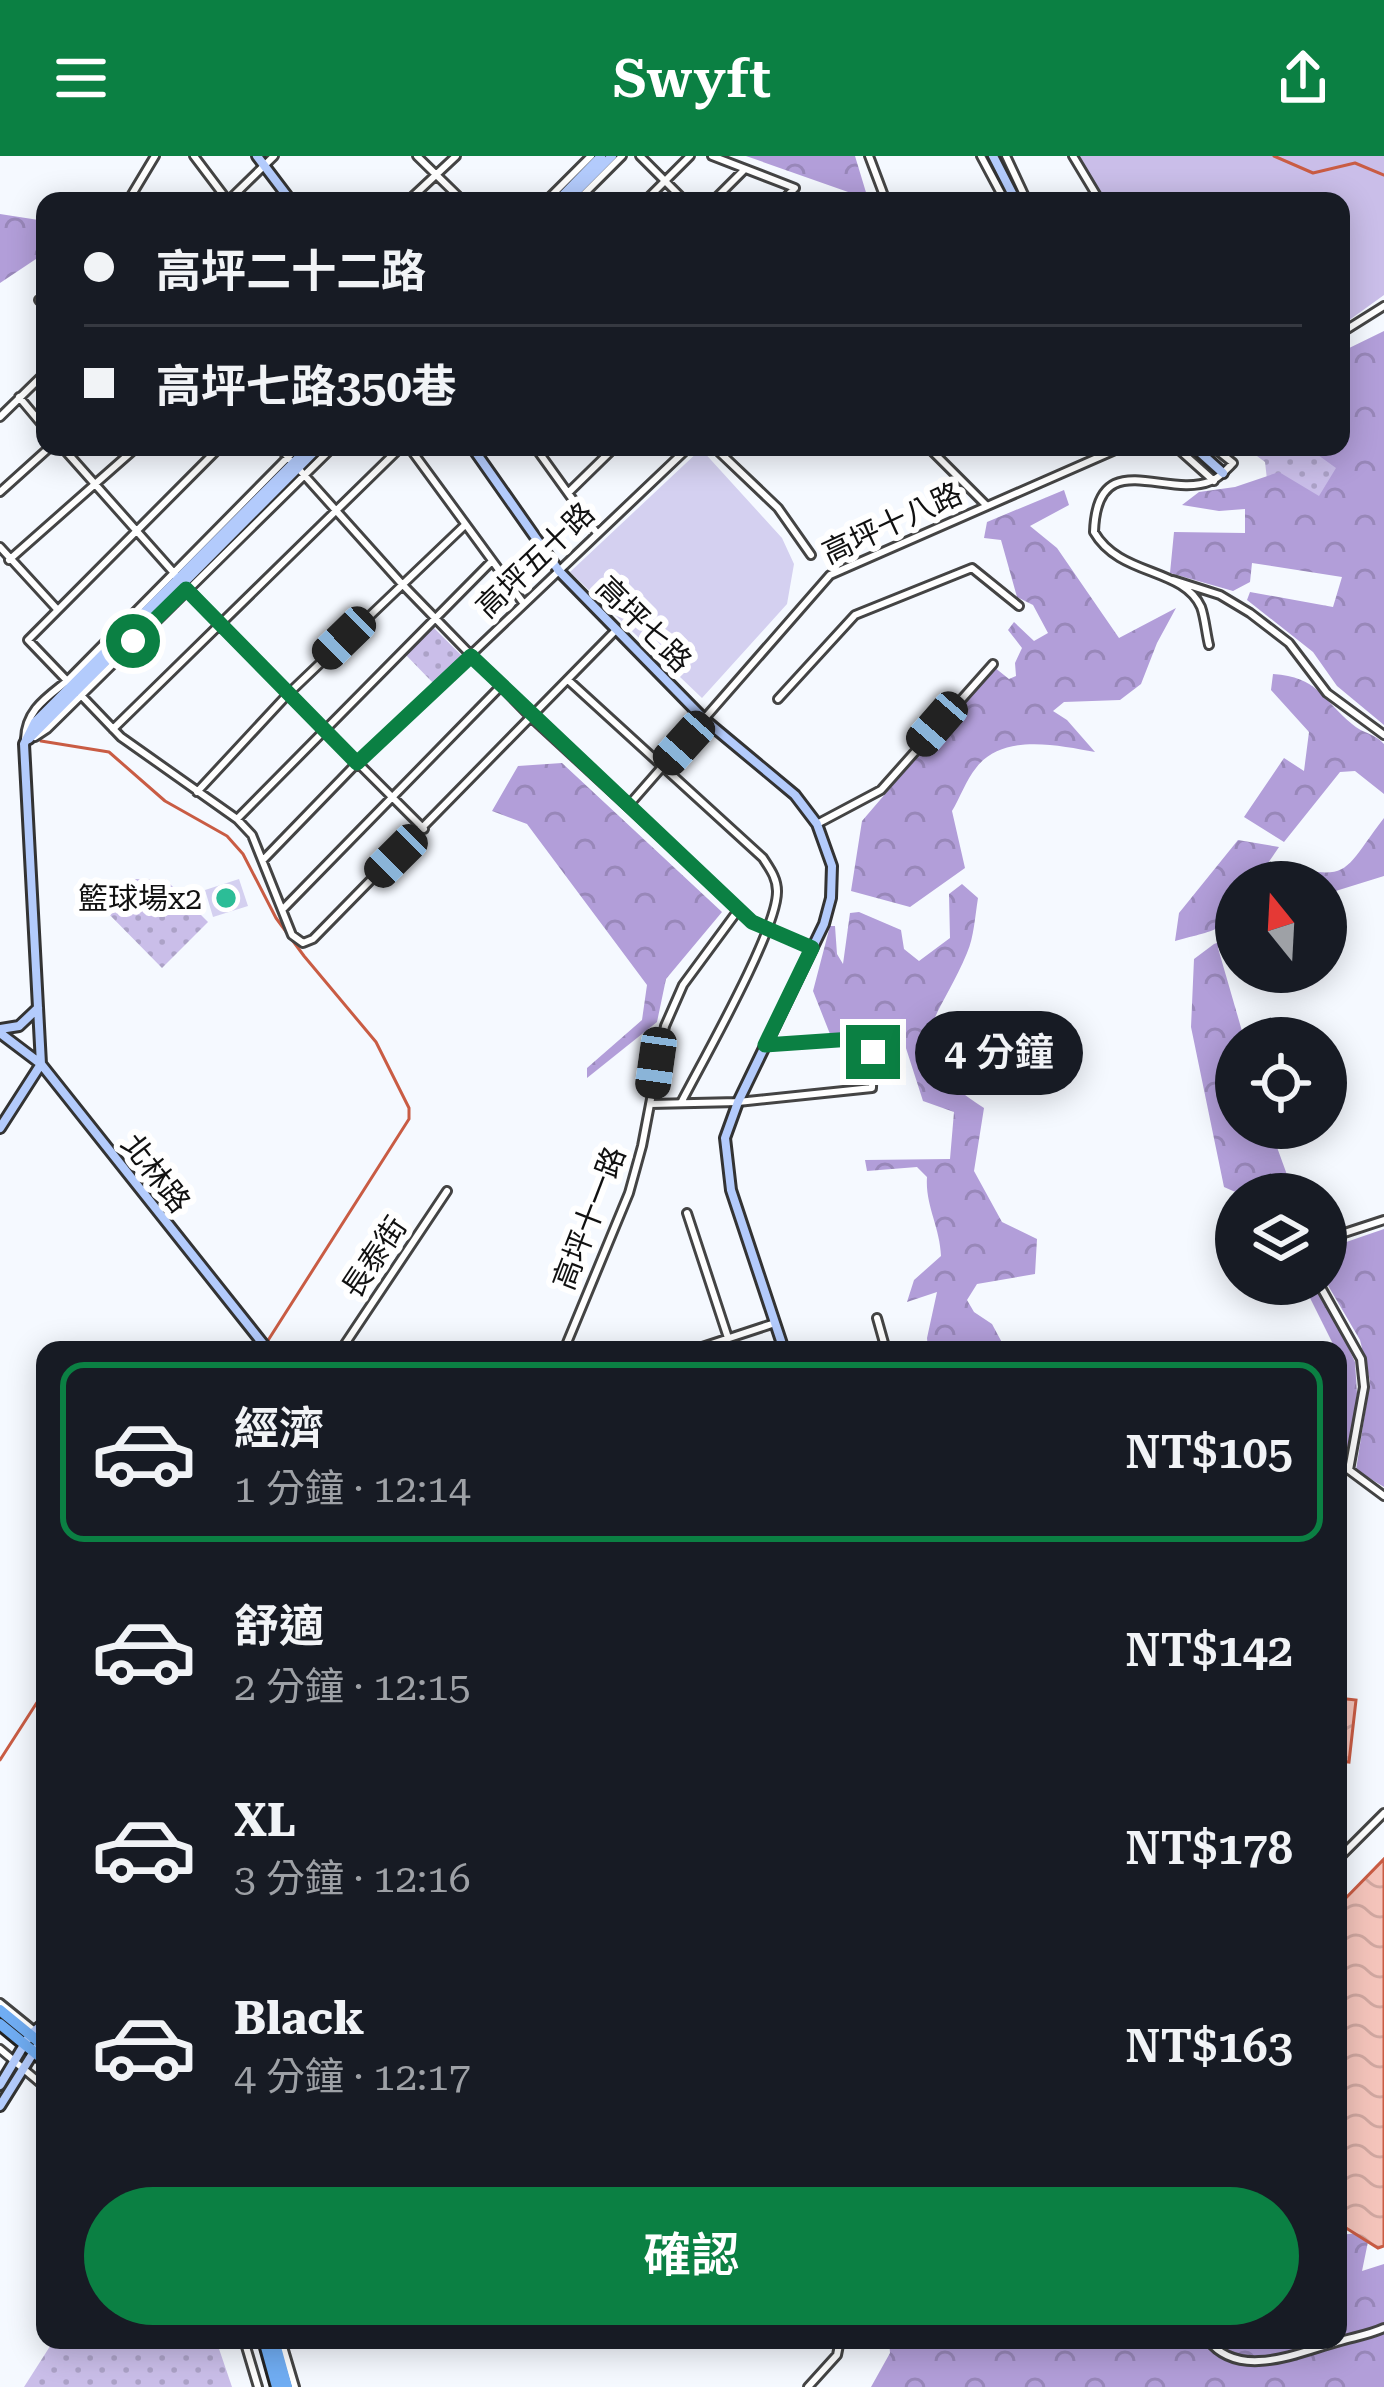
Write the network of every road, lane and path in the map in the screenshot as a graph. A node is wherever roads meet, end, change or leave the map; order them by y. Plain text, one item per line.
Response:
1 (155, 156) edge
2 (194, 156) edge
3 (256, 156) edge
4 (274, 156) edge
5 (417, 156) edge
6 (456, 156) edge
7 (591, 156) edge
8 (602, 156) edge
9 (612, 156) edge
10 (622, 156) edge
11 (640, 156) edge
12 (690, 156) edge
13 (712, 156) edge
14 (869, 156) edge
15 (981, 156) edge
16 (993, 156) edge
17 (1006, 156) edge
18 (1072, 156) edge
19 (264, 166) junction
20 (744, 170) junction
21 (437, 176) junction
22 (665, 181) junction
23 (133, 192) edge
24 (221, 192) edge
25 (237, 192) edge
26 (284, 192) edge
27 (418, 192) edge
28 (454, 192) edge
29 (555, 192) edge
30 (565, 192) edge
31 (576, 192) edge
32 (586, 192) edge
33 (654, 192) edge
34 (676, 192) edge
35 (722, 192) edge
36 (791, 192) edge
37 (883, 192) edge
38 (1000, 192) edge
39 (1011, 192) edge
40 (1023, 192) edge
41 (1094, 192) edge
42 (1384, 305) edge
43 (1350, 327) edge
44 (36, 381) edge
45 (19, 397) junction
46 (0, 416) edge
47 (36, 417) edge
48 (40, 456) edge
49 (70, 456) edge
50 (127, 456) edge
51 (211, 456) edge
52 (286, 456) edge
53 (297, 456) edge
54 (303, 456) edge
55 (309, 456) edge
56 (316, 456) edge
57 (395, 456) edge
58 (412, 456) edge
59 (478, 456) edge
60 (543, 456) edge
61 (606, 456) edge
62 (679, 456) edge
63 (723, 456) edge
64 (937, 456) edge
65 (1101, 456) edge
66 (1186, 456) edge
67 (1204, 456) edge
68 (1224, 456) edge
69 (295, 467) junction
70 (1223, 473) junction
71 (1214, 481) junction
72 (95, 486) junction
73 (0, 492) edge
74 (568, 493) junction
75 (986, 506) junction
76 (336, 512) junction
77 (465, 525) junction
78 (135, 531) junction
79 (597, 533) junction
80 (0, 547) edge
81 (811, 555) dead end
82 (9, 560) junction
83 (491, 562) junction
84 (559, 571) junction
85 (1164, 577) junction
86 (179, 582) junction
87 (401, 583) junction
88 (524, 604) junction
89 (1019, 606) dead end
90 (56, 608) junction
91 (435, 619) junction
92 (221, 627) junction
93 (615, 631) junction
94 (1209, 645) dead end
95 (471, 656) junction
96 (993, 664) dead end
97 (568, 680) junction
98 (501, 686) junction
99 (74, 688) junction
100 (288, 694) junction
101 (778, 699) dead end
102 (532, 718) junction
103 (705, 719) junction
104 (113, 729) junction
105 (322, 729) junction
106 (1384, 735) edge
107 (24, 744) junction
108 (357, 763) junction
109 (663, 767) junction
110 (197, 792) junction
111 (391, 794) junction
112 (628, 806) junction
113 (236, 819) junction
114 (817, 824) junction
115 (424, 829) junction
116 (262, 860) junction
117 (739, 909) junction
118 (282, 910) junction
119 (768, 929) junction
120 (812, 948) junction
121 (40, 1007) junction
122 (0, 1031) edge
123 (765, 1045) junction
124 (41, 1064) junction
125 (738, 1102) junction
126 (681, 1103) junction
127 (650, 1104) junction
128 (0, 1128) edge
129 (447, 1192) dead end
130 (687, 1214) dead end
131 (1384, 1220) edge
132 (1347, 1232) edge
133 (1331, 1305) edge
134 (877, 1318) dead end
135 (775, 1323) junction
136 (728, 1338) junction
137 (261, 1341) edge
138 (346, 1341) edge
139 (568, 1341) edge
140 (719, 1341) edge
141 (729, 1341) edge
142 (781, 1341) edge
143 (883, 1341) edge
144 (1384, 1496) edge
145 (1384, 1813) edge
146 (1347, 1850) edge
147 (0, 2007) edge
148 (0, 2024) edge
149 (36, 2035) edge
150 (36, 2036) edge
151 (36, 2039) edge
152 (36, 2042) edge
153 (0, 2049) edge
154 (15, 2061) junction
155 (24, 2069) junction
156 (36, 2079) edge
157 (0, 2085) edge
158 (0, 2106) edge
159 (1384, 2328) edge
160 (1347, 2338) edge
161 (247, 2349) edge
162 (266, 2349) edge
163 (280, 2349) edge
164 (838, 2349) edge
165 (1216, 2349) edge
166 (1307, 2349) edge
167 (258, 2387) edge
168 (277, 2387) edge
169 (291, 2387) edge
170 (808, 2387) edge

1 - 23 street
2 - 24 street
3 - 19 street
4 - 19 street
5 - 21 street
6 - 21 street
7 - 29 street
8 - 30 street
9 - 31 street
10 - 32 street
11 - 22 street
12 - 22 street
13 - 20 street
14 - 37 street
15 - 38 street
16 - 39 street
17 - 40 street
18 - 41 street
19 - 25 street
19 - 26 street
20 - 35 street
20 - 36 street
21 - 27 street
21 - 28 street
22 - 33 street
22 - 34 street
42 - 43 street
44 - 45 street
45 - 46 street
45 - 47 street
48 - 73 street
49 - 72 street
50 - 72 street
51 - 78 street
52 - 69 street
53 - 69 street
54 - 69 street
55 - 69 street
56 - 69 street
57 - 76 street
58 - 77 street
59 - 84 street, 高坪七路
60 - 74 street
61 - 74 street
62 - 79 street, 高坪五十路
63 - 81 street
64 - 75 street
65 - 75 street, 高坪十八路
66 - 71 street
67 - 70 street
68 - 70 street
69 - 76 street
69 - 86 street
69 - 86 street
70 - 71 street
71 - 85 street
72 - 78 street
72 - 82 street
74 - 79 street
75 - 103 street, 高坪十八路
76 - 87 street
76 - 92 street
77 - 83 street
77 - 87 street
78 - 86 street
78 - 90 street
79 - 84 street, 高坪五十路
80 - 82 street
82 - 90 street
83 - 88 street
83 - 91 street
84 - 88 street, 高坪五十路
84 - 93 street, 高坪七路
85 - 94 street
85 - 106 street
86 - 92 street
86 - 99 street
87 - 91 street
87 - 100 street
88 - 95 street, 高坪五十路
89 - 101 street
90 - 99 street
91 - 95 street
91 - 105 street
92 - 100 street
92 - 104 street
93 - 97 street
93 - 103 street, 高坪七路
95 - 98 street
95 - 108 street, 高坪五十路
96 - 114 street
97 - 102 street
97 - 109 street
98 - 102 street
98 - 111 street
99 - 104 street
99 - 107 street
99 - 107 street
100 - 105 street
100 - 110 street
102 - 112 street
102 - 115 street
103 - 109 street, 高坪十八路
103 - 114 street, 高坪七路
104 - 110 street
105 - 108 street
105 - 113 street
107 - 121 street
108 - 111 street
108 - 116 street, 高坪五十路
109 - 112 street, 高坪十八路
109 - 119 street
110 - 113 street
111 - 115 street
111 - 118 street
112 - 117 street
113 - 116 street
114 - 120 street, 高坪七路
115 - 118 street
116 - 118 street
117 - 119 street
117 - 127 street, 高坪十一路
119 - 120 street
119 - 126 street
120 - 123 street, 高坪七路
121 - 122 street
121 - 124 street
122 - 124 street, 北林路
123 - 125 street, 高坪七路
123 - 125 street
124 - 128 street
124 - 137 street, 北林路
125 - 126 street
125 - 135 street, 高坪七路
126 - 127 street
127 - 139 street, 高坪十一路
129 - 138 street, 長泰街
130 - 136 street
131 - 132 street
133 - 144 street
134 - 143 street
135 - 136 street
135 - 142 street, 高坪七路
136 - 140 street
136 - 141 street
145 - 146 street
147 - 149 main road
148 - 150 main road
151 - 154 street
152 - 155 street
153 - 154 street
154 - 155 street
154 - 157 street
155 - 156 street
155 - 158 street
159 - 160 street
161 - 167 street
162 - 168 main road
163 - 169 main road
164 - 170 street
165 - 166 street

